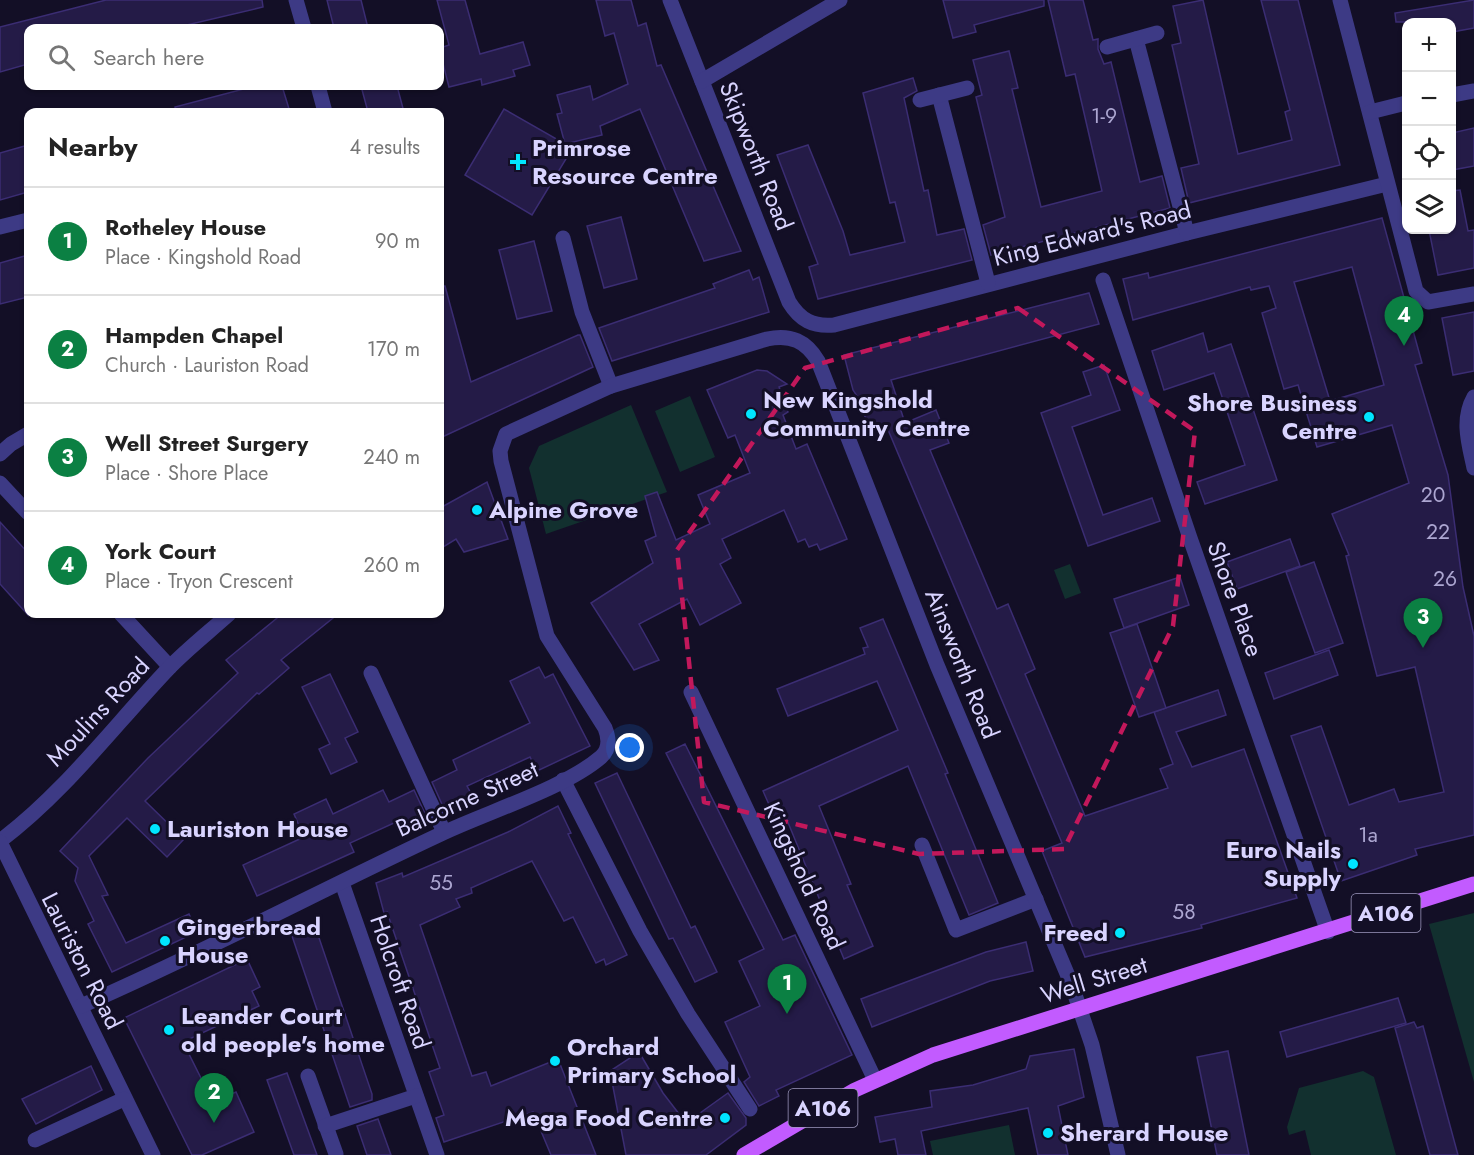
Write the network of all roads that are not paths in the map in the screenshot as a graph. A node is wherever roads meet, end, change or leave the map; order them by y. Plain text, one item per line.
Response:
1 (296, 0) edge
2 (670, 0) edge
3 (840, 0) edge
4 (1340, 0) edge
5 (303, 24) edge
6 (1157, 33) dead end
7 (1136, 39) junction
8 (1107, 47) dead end
9 (702, 81) junction
10 (967, 88) dead end
11 (319, 90) edge
12 (1474, 91) edge
13 (1456, 94) edge
14 (939, 95) junction
15 (920, 100) dead end
16 (1402, 104) edge
17 (324, 108) edge
18 (1370, 112) junction
19 (1387, 184) junction
20 (24, 221) edge
21 (0, 227) edge
22 (1187, 232) junction
23 (563, 238) dead end
24 (1103, 280) dead end
25 (988, 284) junction
26 (1474, 294) edge
27 (808, 322) joint
28 (611, 386) junction
29 (1473, 398) edge
30 (24, 437) edge
31 (0, 454) edge
32 (1474, 468) edge
33 (0, 483) edge
34 (24, 509) edge
35 (125, 618) edge
36 (225, 618) edge
37 (170, 667) junction
38 (371, 673) dead end
39 (691, 692) dead end
40 (563, 780) junction
41 (444, 832) junction
42 (0, 841) edge
43 (922, 845) dead end
44 (342, 883) junction
45 (1474, 884) edge
46 (1036, 899) junction
47 (1328, 932) junction
48 (81, 1006) junction
49 (1080, 1009) junction
50 (308, 1076) dead end
51 (876, 1080) junction
52 (416, 1096) junction
53 (124, 1099) junction
54 (750, 1109) dead end
55 (325, 1126) junction
56 (35, 1140) dead end
57 (336, 1154) edge
58 (153, 1155) edge
59 (437, 1155) edge
60 (744, 1155) edge
61 (1118, 1155) edge

1 - 5 street
2 - 9 street, Skipworth Road
3 - 9 street
4 - 18 street
6 - 7 street
7 - 8 street
7 - 22 street
9 - 27 street, Skipworth Road
10 - 14 street
11 - 17 street
12 - 13 street
14 - 15 street
14 - 25 street
16 - 18 street
18 - 19 street
19 - 22 street, King Edward's Road
19 - 26 street
20 - 21 street
22 - 25 street, King Edward's Road
23 - 28 street
24 - 47 street, Shore Place
25 - 27 street, King Edward's Road
28 - 40 street
28 - 46 street, Ainsworth Road
29 - 32 street
30 - 31 street
33 - 34 street
35 - 37 street
36 - 37 street, Moulins Road
37 - 42 street, Moulins Road
38 - 41 street
39 - 51 street, Kingshold Road
40 - 41 street, Balcorne Street
40 - 54 street, Balcorne Street
41 - 44 street, Balcorne Street
42 - 48 street, Lauriston Road
43 - 46 street
44 - 48 street, Balcorne Street
44 - 52 street, Holcroft Road
45 - 47 main road, Well Street / A106
46 - 49 street, Ainsworth Road
47 - 49 main road, Well Street / A106
48 - 53 street, Lauriston Road
49 - 51 main road, Well Street / A106
49 - 61 street, Ainsworth Road
50 - 55 street
51 - 60 main road, Well Street / A106
52 - 55 street
52 - 59 street, Holcroft Road
53 - 56 street
53 - 58 street, Lauriston Road
55 - 57 street

